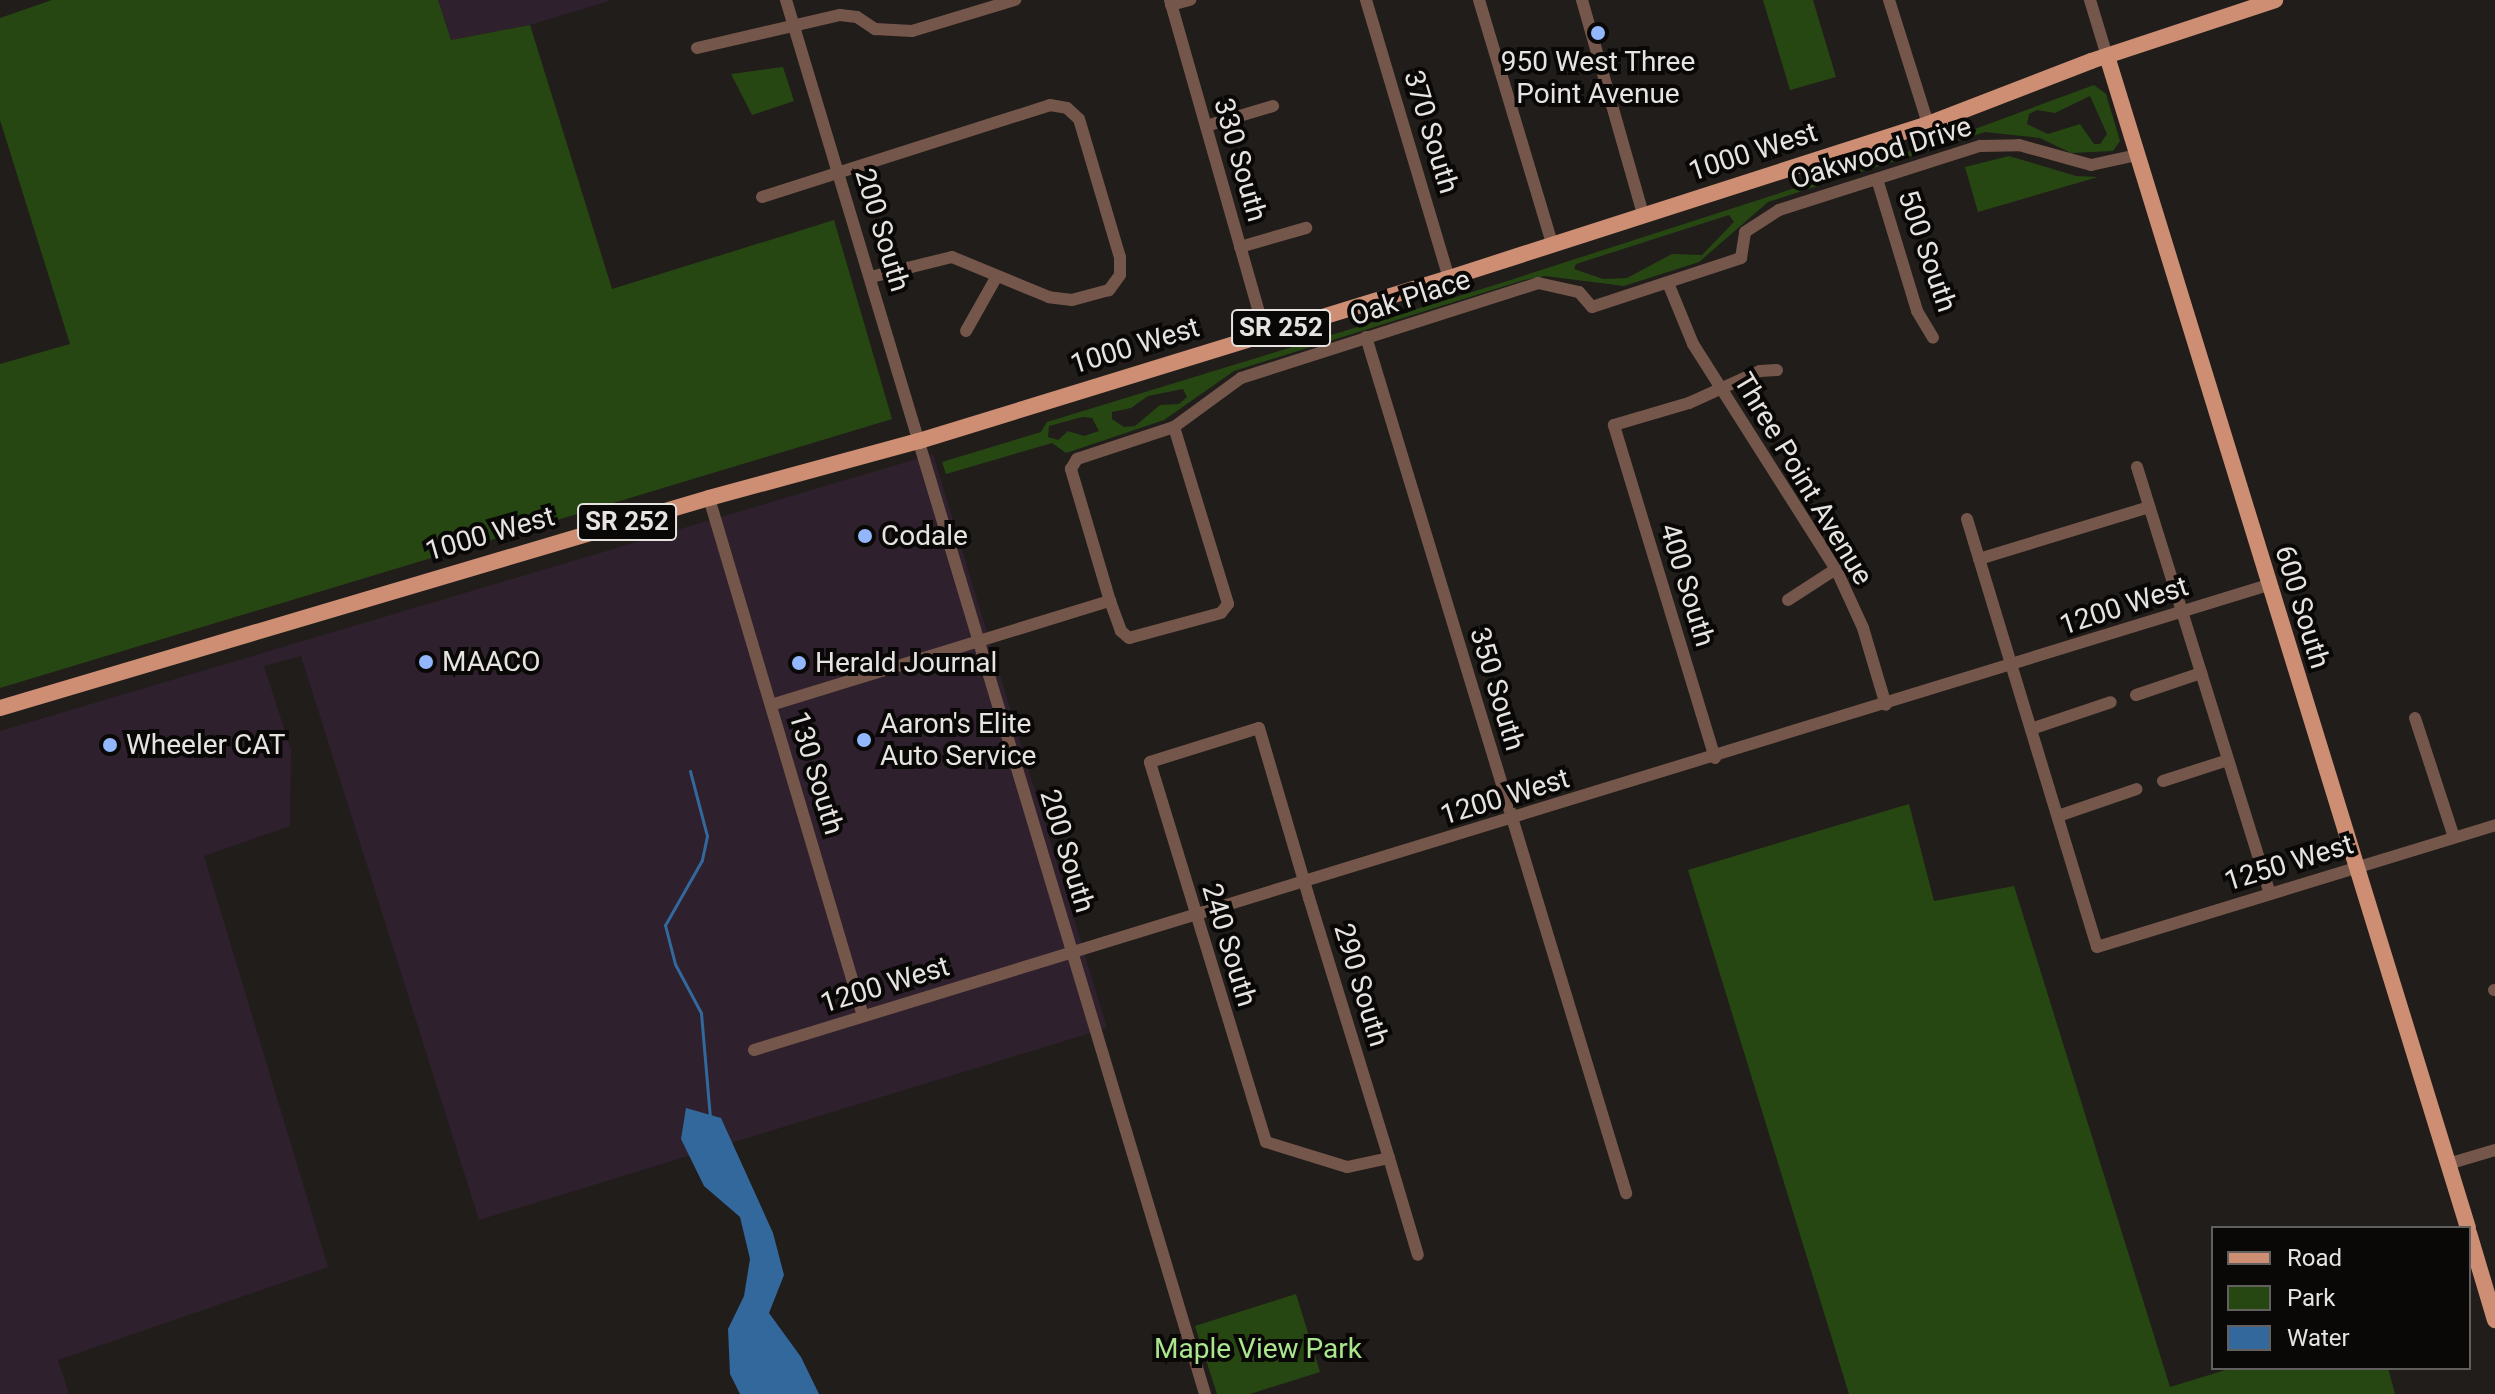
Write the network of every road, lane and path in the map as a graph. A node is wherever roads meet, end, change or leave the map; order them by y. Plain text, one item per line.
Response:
1 (786, 0) edge
2 (1015, 0) edge
3 (1190, 0) edge
4 (1366, 0) edge
5 (1479, 0) edge
6 (1582, 0) edge
7 (1889, 0) edge
8 (2090, 0) edge
9 (2275, 0) edge
10 (1170, 3) edge
11 (795, 29) junction
12 (697, 48) dead end
13 (2107, 56) junction
14 (1273, 106) dead end
15 (1928, 124) junction
16 (1206, 126) junction
17 (2137, 155) junction
18 (838, 169) junction
19 (1877, 179) junction
20 (762, 197) dead end
21 (1643, 214) junction
22 (1306, 228) dead end
23 (1552, 243) junction
24 (1240, 247) junction
25 (997, 276) junction
26 (871, 277) junction
27 (1449, 278) junction
28 (1668, 283) junction
29 (966, 331) dead end
30 (1265, 333) junction
31 (1366, 337) junction
32 (1933, 338) dead end
33 (1777, 370) dead end
34 (1720, 387) junction
35 (1174, 427) junction
36 (919, 441) junction
37 (2137, 467) dead end
38 (709, 498) junction
39 (2149, 507) junction
40 (1967, 519) dead end
41 (1979, 559) junction
42 (1836, 569) junction
43 (2268, 585) junction
44 (1788, 600) dead end
45 (1110, 601) junction
46 (2182, 613) junction
47 (979, 643) junction
48 (2012, 667) junction
49 (2201, 673) junction
50 (2136, 695) dead end
51 (2111, 702) dead end
52 (771, 705) junction
53 (1886, 705) junction
54 (0, 708) edge
55 (2415, 718) dead end
56 (1259, 728) joint
57 (2031, 729) junction
58 (1715, 758) junction
59 (2228, 760) junction
60 (2163, 781) dead end
61 (2137, 789) dead end
62 (2058, 816) junction
63 (1512, 820) junction
64 (2495, 825) edge
65 (2454, 837) junction
66 (2355, 868) junction
67 (1305, 883) junction
68 (2270, 894) junction
69 (1195, 917) junction
70 (1073, 954) junction
71 (863, 1016) junction
72 (754, 1050) dead end
73 (2495, 1150) edge
74 (1389, 1158) junction
75 (2448, 1164) junction
76 (1626, 1193) dead end
77 (2467, 1226) edge
78 (2471, 1240) edge
79 (1418, 1255) dead end
80 (2495, 1320) edge
81 (1205, 1394) edge

1 - 11 street, 200 South
2 - 11 street
3 - 10 street
4 - 27 street, 370 South
5 - 23 street
6 - 21 street
7 - 15 street
8 - 13 street, 600 South
9 - 13 main road, 1000 West / SR 252
10 - 16 street, 330 South
11 - 12 street
11 - 18 street, 200 South
13 - 15 main road, 1000 West / SR 252
13 - 17 main road, 600 South
14 - 16 street
15 - 21 main road, 1000 West / SR 252
16 - 24 street, 330 South
17 - 19 street, Oakwood Drive
17 - 43 main road, 600 South
18 - 20 street
18 - 25 street
18 - 26 street, 200 South
19 - 28 street, Oakwood Drive
19 - 32 street, 500 South
21 - 23 main road, 1000 West / SR 252
22 - 24 street
23 - 27 main road, 1000 West / SR 252
24 - 30 street, 330 South
25 - 26 street
25 - 29 street
26 - 36 street, 200 South
27 - 30 main road, 1000 West / SR 252
28 - 31 street, Oak Place
28 - 34 street, Three Point Avenue
30 - 36 main road, 1000 West / SR 252
31 - 35 street, Oak Place
31 - 63 street, 350 South
33 - 34 street
34 - 42 street, Three Point Avenue
34 - 58 street, 400 South
35 - 45 street, Oak Place
35 - 45 street, Oak Place
36 - 38 main road, 1000 West / SR 252
36 - 47 street, 200 South
37 - 39 street
38 - 52 street, 130 South
38 - 54 main road, 1000 West / SR 252
39 - 41 street
39 - 46 street
40 - 41 street
41 - 48 street
42 - 44 street
42 - 53 street, Three Point Avenue
43 - 46 street, 1200 West
43 - 66 main road, 600 South
45 - 47 street
46 - 48 street, 1200 West
46 - 49 street
47 - 52 street
47 - 70 street, 200 South
48 - 53 street, 1200 West
48 - 57 street
49 - 50 street
49 - 59 street
51 - 57 street
52 - 71 street, 130 South
53 - 58 street, 1200 West
55 - 65 street
56 - 67 street, 290 South
56 - 69 street, 240 South
57 - 62 street
58 - 63 street, 1200 West
59 - 60 street
59 - 68 street
61 - 62 street
62 - 68 street, 1250 West
63 - 67 street, 1200 West
63 - 76 street, 350 South
64 - 65 street, 1250 West
65 - 66 street, 1250 West
66 - 68 street, 1250 West
66 - 75 main road, 600 South
67 - 69 street, 1200 West
67 - 74 street, 290 South
69 - 70 street, 1200 West
69 - 74 street, 240 South
70 - 71 street, 1200 West
70 - 81 street, 200 South
71 - 72 street, 1200 West
73 - 75 street
74 - 79 street, 290 South
75 - 77 main road, 600 South
78 - 80 main road, 600 South

